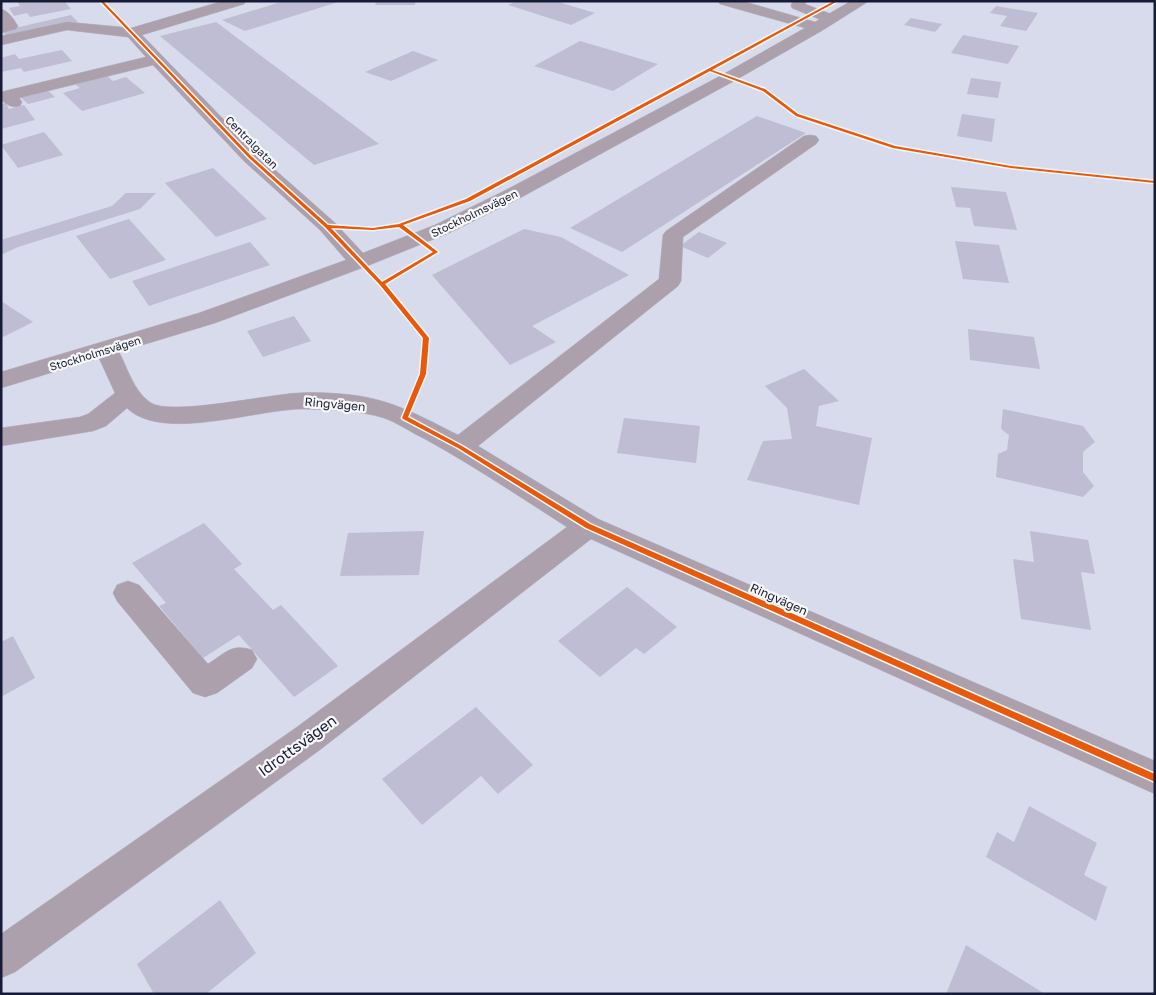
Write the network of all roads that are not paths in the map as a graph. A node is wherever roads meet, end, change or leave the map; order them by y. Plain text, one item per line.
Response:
1 (239, 1) edge
2 (725, 1) edge
3 (801, 1) edge
4 (862, 1) edge
5 (1, 13) edge
6 (824, 23) junction
7 (1, 29) edge
8 (132, 33) junction
9 (1, 41) edge
10 (157, 59) junction
11 (14, 102) dead end
12 (810, 140) dead end
13 (360, 262) junction
14 (106, 349) junction
15 (1, 380) edge
16 (128, 394) junction
17 (1, 437) edge
18 (460, 447) junction
19 (588, 526) junction
20 (128, 593) dead end
21 (240, 659) dead end
22 (1155, 778) edge
23 (1, 958) edge

1 - 8 street
2 - 6 street
3 - 6 lane
4 - 6 street, Stockholmsvägen
5 - 7 street
6 - 13 street, Stockholmsvägen
8 - 9 street
8 - 10 street, Centralgatan
10 - 11 street
10 - 13 street, Centralgatan
12 - 18 street
13 - 14 street, Stockholmsvägen
14 - 15 street, Stockholmsvägen
14 - 16 street, Ringvägen
16 - 17 street
16 - 18 street, Ringvägen
18 - 19 street, Ringvägen
19 - 22 street, Ringvägen
19 - 23 street, Idrottsvägen
20 - 21 street

